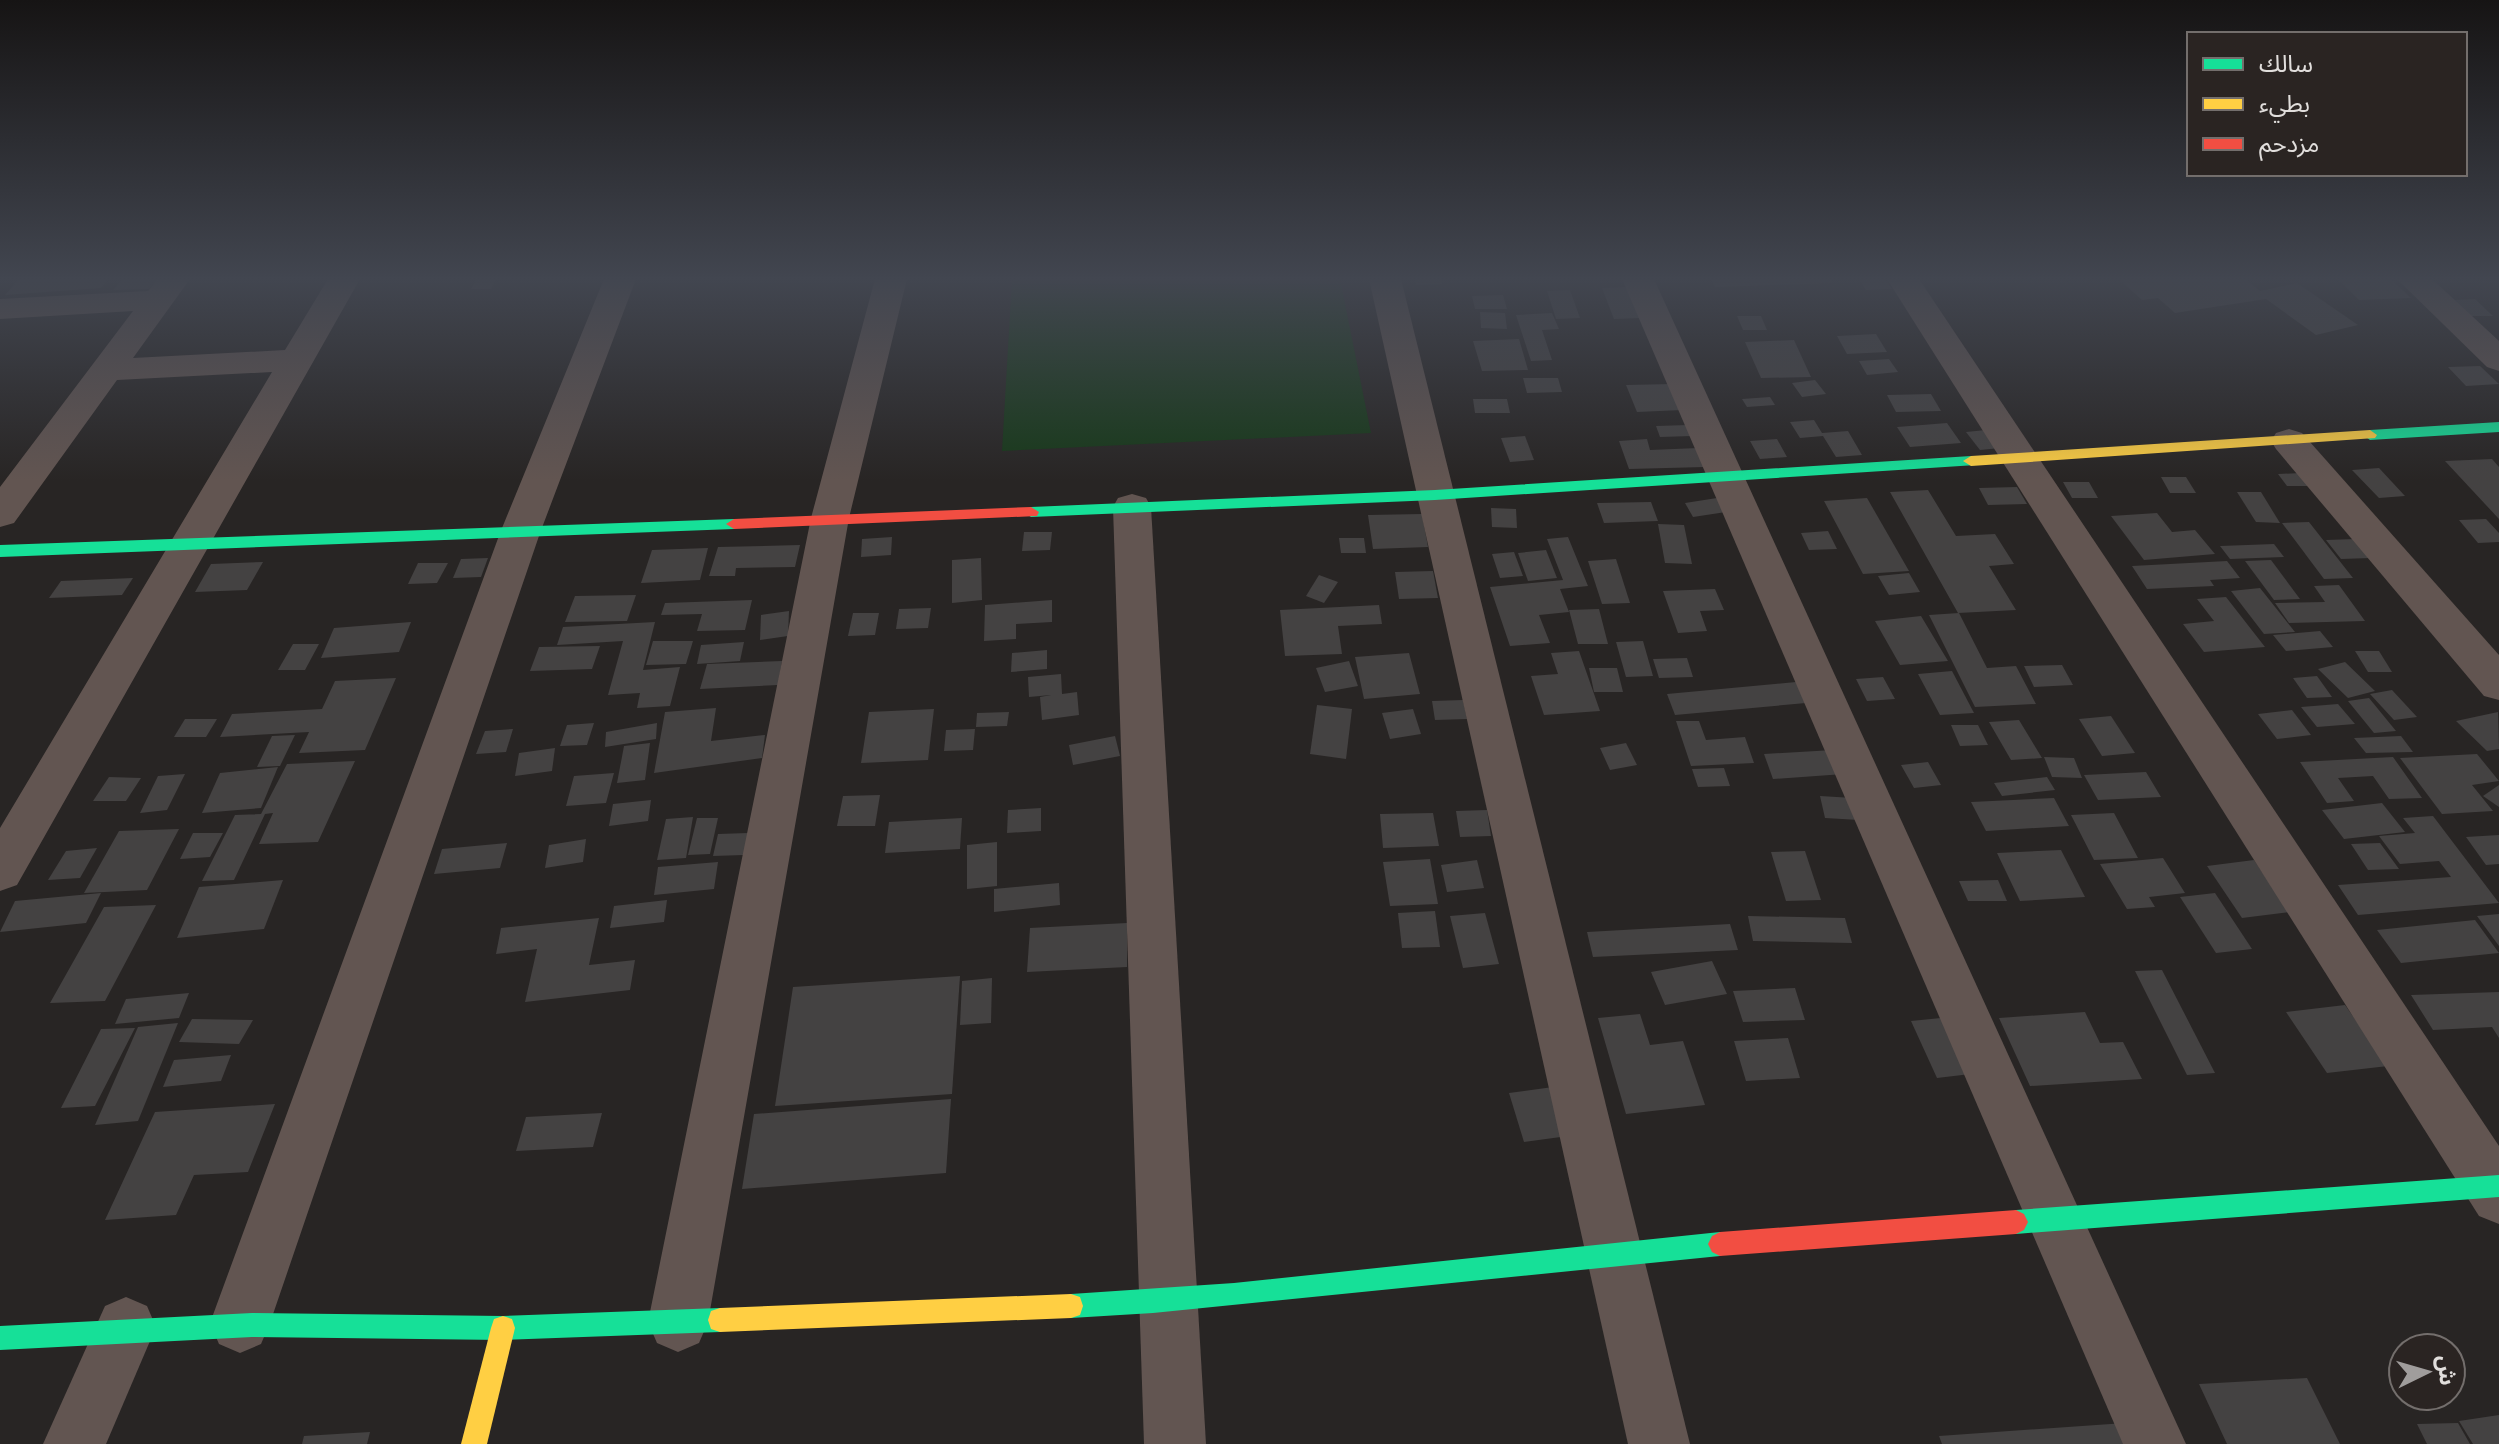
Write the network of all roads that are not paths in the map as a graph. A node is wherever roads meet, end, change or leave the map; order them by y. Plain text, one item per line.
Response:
1 (125, 346) edge
2 (304, 346) edge
3 (593, 346) edge
4 (874, 346) edge
5 (1401, 346) edge
6 (1668, 346) edge
7 (1948, 346) edge
8 (296, 360) junction
9 (108, 370) junction
10 (2499, 427) edge
11 (2289, 441) junction
12 (2022, 458) junction
13 (1725, 476) junction
14 (1435, 495) junction
15 (1132, 507) junction
16 (0, 514) edge
17 (830, 518) junction
18 (520, 533) junction
19 (191, 544) junction
20 (0, 551) edge
21 (2499, 684) edge
22 (0, 871) edge
23 (2497, 1189) edge
24 (2057, 1220) junction
25 (1615, 1252) junction
26 (1171, 1302) junction
27 (678, 1322) junction
28 (240, 1323) junction
29 (126, 1327) junction
30 (503, 1328) junction
31 (0, 1338) edge
32 (74, 1444) edge
33 (474, 1444) edge
34 (1175, 1444) edge
35 (1659, 1444) edge
36 (2155, 1444) edge

1 - 9 street
2 - 8 street
3 - 18 street
4 - 17 street
5 - 14 street
6 - 13 street
7 - 12 street
8 - 9 street
8 - 19 street
9 - 16 street
10 - 11 street
11 - 12 street
11 - 21 street
12 - 13 street
12 - 23 street
13 - 14 street
13 - 24 street
14 - 15 street
14 - 25 street
15 - 17 street
15 - 26 street
17 - 18 street
17 - 27 street
18 - 19 street
18 - 28 street
19 - 20 street
19 - 22 street
23 - 24 street
24 - 25 street
24 - 36 street
25 - 26 street
25 - 35 street
26 - 27 street
26 - 34 street
27 - 30 street
28 - 29 street
28 - 30 street
29 - 31 street
29 - 32 street
30 - 33 street

